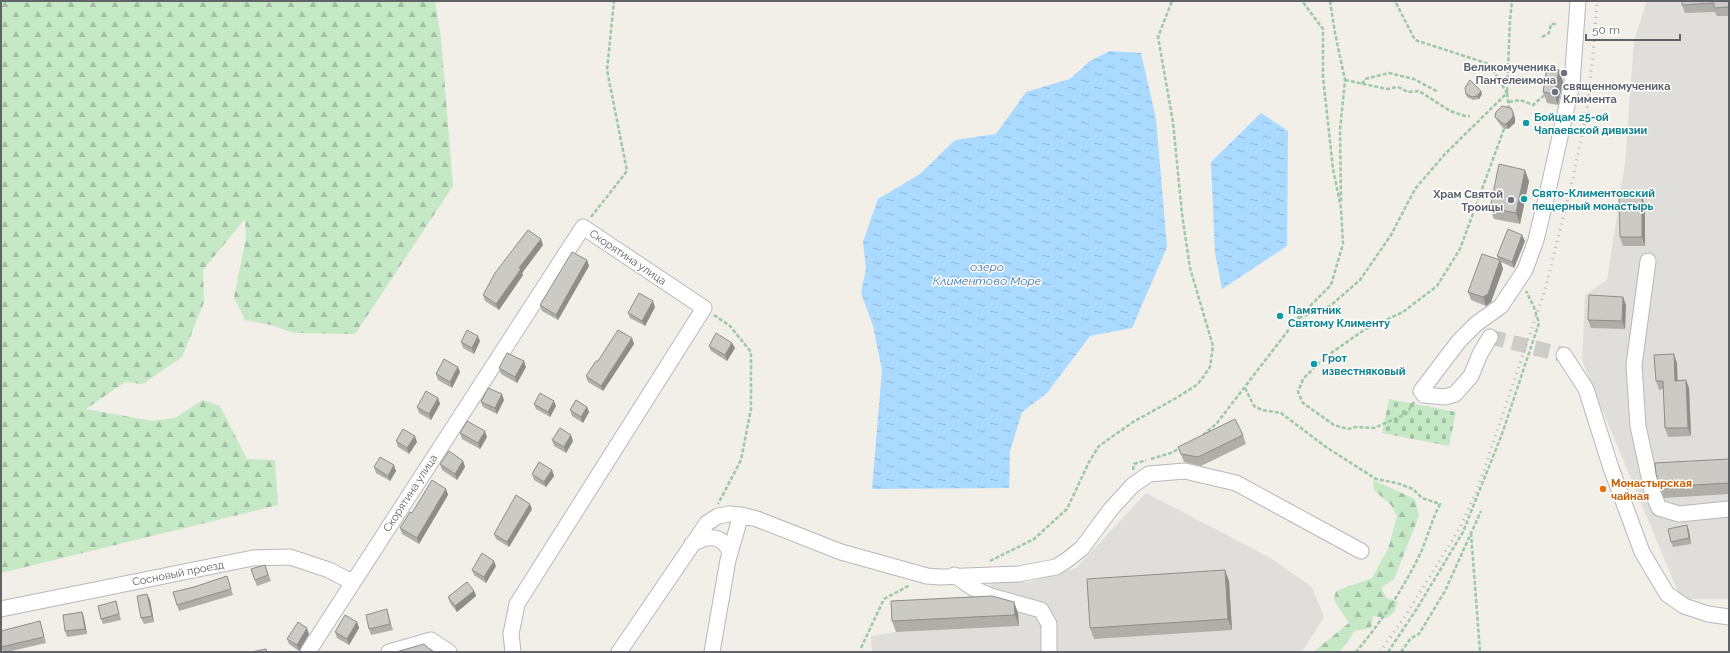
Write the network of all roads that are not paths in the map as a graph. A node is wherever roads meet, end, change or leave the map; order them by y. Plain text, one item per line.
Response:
1 (1578, 1) edge
2 (1648, 261) dead end
3 (1490, 337) dead end
4 (1564, 356) tunnel mouth
5 (1729, 509) edge
6 (741, 515) junction
7 (692, 544) junction
8 (1361, 551) dead end
9 (730, 552) junction
10 (954, 576) junction
11 (352, 582) junction
12 (1, 609) edge
13 (1729, 617) edge
14 (308, 652) edge
15 (389, 652) edge
16 (449, 652) edge
17 (513, 652) edge
18 (619, 652) edge
19 (712, 652) edge
20 (1049, 652) edge

1 - 3 street
2 - 5 street
4 - 13 street
6 - 7 street
6 - 9 street
6 - 10 street
7 - 9 street
7 - 18 street
8 - 10 street
9 - 19 street
10 - 20 street
11 - 12 street, Сосновый проезд
11 - 14 street, Скорятина улица
11 - 17 street, Скорятина улица
15 - 16 street

